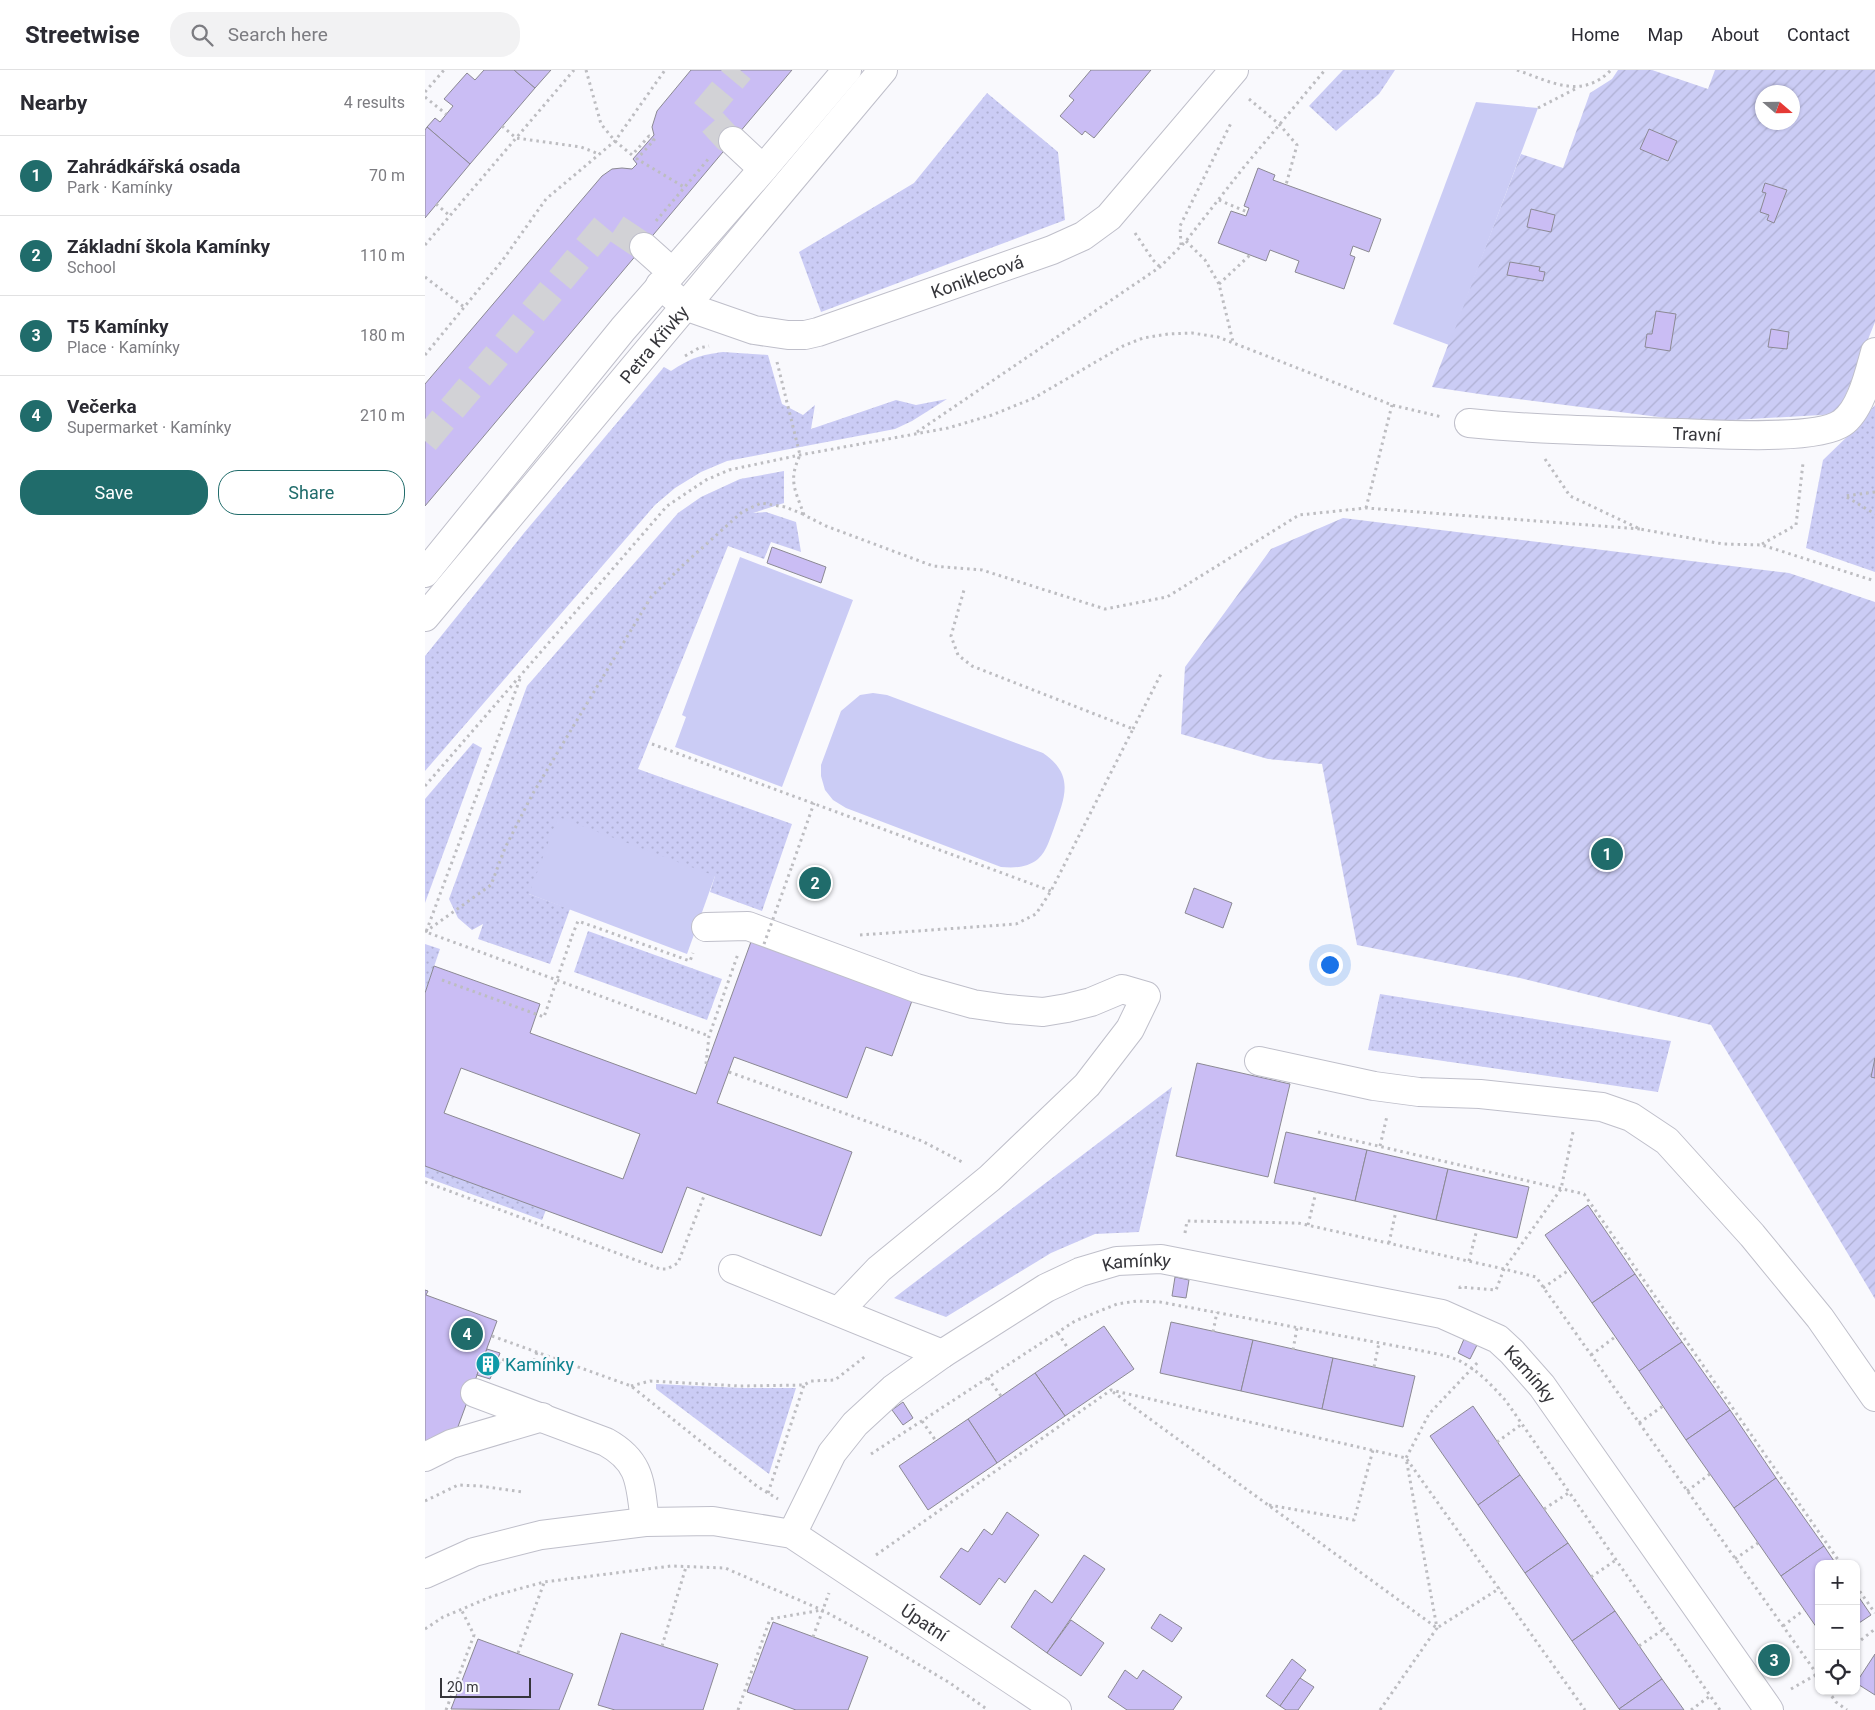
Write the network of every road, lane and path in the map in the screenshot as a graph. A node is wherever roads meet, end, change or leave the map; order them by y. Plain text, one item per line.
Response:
1 (444, 70) edge
2 (574, 70) edge
3 (586, 70) edge
4 (665, 70) edge
5 (847, 70) edge
6 (883, 70) edge
7 (1234, 70) edge
8 (1325, 70) edge
9 (1517, 70) edge
10 (1611, 70) edge
11 (1578, 88) junction
12 (425, 92) edge
13 (1244, 96) dead end
14 (425, 97) edge
15 (1538, 108) dead end
16 (1236, 113) dead end
17 (446, 114) dead end
18 (1279, 124) junction
19 (502, 126) dead end
20 (516, 138) junction
21 (615, 141) junction
22 (724, 146) joint
23 (599, 154) junction
24 (763, 169) junction
25 (1287, 185) dead end
26 (684, 187) junction
27 (1219, 200) junction
28 (436, 204) dead end
29 (1247, 212) dead end
30 (450, 216) junction
31 (655, 222) dead end
32 (1129, 229) dead end
33 (1186, 241) junction
34 (425, 245) edge
35 (1181, 245) junction
36 (644, 247) tunnel mouth
37 (1250, 255) dead end
38 (1160, 267) junction
39 (425, 277) edge
40 (666, 279) junction
41 (1219, 284) junction
42 (685, 306) junction
43 (464, 308) junction
44 (1233, 342) junction
45 (1875, 352) edge
46 (425, 355) edge
47 (777, 362) dead end
48 (1391, 405) junction
49 (1469, 424) joint
50 (1525, 429) junction
51 (1806, 433) junction
52 (915, 434) junction
53 (800, 455) junction
54 (1875, 492) edge
55 (1367, 508) junction
56 (1875, 514) edge
57 (804, 515) junction
58 (1640, 529) junction
59 (1762, 545) junction
60 (425, 573) edge
61 (1875, 581) edge
62 (964, 590) dead end
63 (425, 617) edge
64 (1161, 674) dead end
65 (521, 676) junction
66 (1133, 729) junction
67 (651, 744) dead end
68 (425, 786) edge
69 (814, 803) junction
70 (1051, 892) junction
71 (705, 927) joint
72 (425, 932) edge
73 (756, 935) junction
74 (853, 935) dead end
75 (442, 980) dead end
76 (709, 1036) junction
77 (1259, 1061) dead end
78 (706, 1064) dead end
79 (729, 1072) dead end
80 (1318, 1132) dead end
81 (1326, 1134) junction
82 (1325, 1141) dead end
83 (1572, 1141) dead end
84 (1409, 1153) junction
85 (1407, 1159) dead end
86 (1490, 1172) junction
87 (991, 1178) junction
88 (1488, 1178) dead end
89 (425, 1182) edge
90 (1561, 1189) junction
91 (1316, 1192) dead end
92 (704, 1196) dead end
93 (1396, 1211) dead end
94 (1308, 1225) junction
95 (1477, 1229) dead end
96 (1184, 1236) dead end
97 (1389, 1243) junction
98 (1469, 1261) junction
99 (1505, 1269) junction
100 (733, 1270) dead end
101 (1569, 1270) dead end
102 (1543, 1288) junction
103 (1458, 1295) dead end
104 (839, 1311) junction
105 (1217, 1312) junction
106 (1297, 1328) junction
107 (1058, 1332) junction
108 (1213, 1332) dead end
109 (492, 1336) dead end
110 (1615, 1337) dead end
111 (1379, 1343) junction
112 (1069, 1350) dead end
113 (1293, 1350) dead end
114 (537, 1352) junction
115 (870, 1354) dead end
116 (942, 1354) junction
117 (1591, 1355) junction
118 (501, 1359) dead end
119 (1374, 1367) dead end
120 (1473, 1369) junction
121 (988, 1378) junction
122 (804, 1385) junction
123 (631, 1386) junction
124 (1111, 1390) junction
125 (475, 1394) dead end
126 (1001, 1396) dead end
127 (1875, 1397) edge
128 (1663, 1406) dead end
129 (542, 1417) junction
130 (922, 1421) junction
131 (1639, 1423) junction
132 (1522, 1424) junction
133 (937, 1441) dead end
134 (1497, 1442) dead end
135 (1373, 1450) junction
136 (869, 1456) dead end
137 (425, 1457) edge
138 (1406, 1458) junction
139 (1710, 1474) dead end
140 (1687, 1491) junction
141 (523, 1492) dead end
142 (1570, 1492) junction
143 (768, 1493) junction
144 (781, 1500) dead end
145 (425, 1501) edge
146 (1269, 1504) junction
147 (1544, 1509) dead end
148 (645, 1522) junction
149 (792, 1534) junction
150 (1758, 1543) dead end
151 (871, 1559) dead end
152 (1735, 1559) junction
153 (1616, 1560) junction
154 (1838, 1560) edge
155 (686, 1567) junction
156 (425, 1574) edge
157 (1591, 1577) dead end
158 (544, 1582) junction
159 (833, 1585) dead end
160 (1500, 1588) junction
161 (1860, 1592) edge
162 (461, 1609) junction
163 (822, 1610) junction
164 (1804, 1610) dead end
165 (1875, 1613) edge
166 (1783, 1626) junction
167 (425, 1628) edge
168 (1437, 1628) junction
169 (1664, 1629) junction
170 (1875, 1629) edge
171 (813, 1636) dead end
172 (1860, 1641) edge
173 (662, 1646) dead end
174 (1639, 1646) dead end
175 (518, 1653) dead end
176 (1815, 1671) edge
177 (1815, 1677) edge
178 (1831, 1695) edge
179 (1711, 1696) junction
180 (1778, 1701) edge
181 (446, 1710) edge
182 (737, 1710) edge
183 (988, 1710) edge
184 (1057, 1710) edge
185 (1380, 1710) edge
186 (1585, 1710) edge
187 (1691, 1710) edge
188 (1720, 1710) edge
189 (1847, 1710) edge

1 - 12 path
2 - 20 path
3 - 21 path
4 - 21 path
5 - 24 street, Petra Křivky
6 - 42 street, Petra Křivky
7 - 42 street, Koniklecová
8 - 18 path
9 - 11 path
10 - 11 path
11 - 15 path
13 - 18 path
14 - 17 path
16 - 35 path
18 - 25 path
18 - 27 path
19 - 20 path
20 - 23 path
20 - 30 path
21 - 23 path
21 - 26 path
22 - 24 street
22 - 26 path
23 - 43 path
24 - 40 street, Petra Křivky
26 - 31 path
27 - 29 path
27 - 33 path
28 - 30 path
30 - 34 path
32 - 38 path
33 - 35 path
33 - 41 path
35 - 38 path
36 - 40 street, Koniklecová
37 - 41 path
38 - 52 path
39 - 43 path
40 - 42 street, Koniklecová
40 - 60 street, Petra Křivky
41 - 44 path
42 - 63 street, Petra Křivky
43 - 46 path
44 - 48 path
44 - 52 path
45 - 51 street, Travní
47 - 53 path
48 - 49 path
48 - 55 path
49 - 50 street, Travní
50 - 51 street, Travní
50 - 58 path
51 - 59 path
52 - 53 path
53 - 57 path
53 - 65 path
54 - 56 path
55 - 57 path
55 - 58 path
57 - 72 path
58 - 59 path
59 - 61 path
62 - 66 path
64 - 66 path
65 - 68 path
65 - 72 path
66 - 70 path
67 - 69 path
69 - 70 path
69 - 73 path, bridge
70 - 74 path
71 - 73 street
71 - 75 path, bridge
72 - 76 path
73 - 76 path
73 - 87 street
76 - 78 path
77 - 127 street
79 - 87 path
80 - 81 path
81 - 82 path
81 - 84 path
83 - 90 path
84 - 85 path
84 - 86 path
86 - 88 path
86 - 90 path
87 - 104 street
89 - 92 path
90 - 99 path
90 - 154 path
91 - 94 path
93 - 97 path
94 - 96 path
94 - 97 path
95 - 98 path
97 - 98 path
98 - 99 path
99 - 102 path
99 - 103 path
100 - 104 street
101 - 102 path
102 - 117 path
104 - 116 street
105 - 106 path
105 - 107 path
105 - 108 path
106 - 111 path
106 - 113 path
107 - 112 path
107 - 121 path
109 - 114 path
110 - 117 path
111 - 119 path
111 - 120 path
114 - 118 path
114 - 123 path
115 - 122 path
116 - 149 street, Kamínky
116 - 180 street, Kamínky
117 - 131 path
120 - 132 path
120 - 138 path
121 - 126 path
121 - 130 path
122 - 123 path
122 - 143 path
123 - 143 path
124 - 135 path
124 - 146 path
124 - 151 path
125 - 129 street
128 - 131 path
129 - 137 street
129 - 148 street
130 - 133 path
130 - 136 path
131 - 140 path
132 - 134 path
132 - 142 path
135 - 138 path
135 - 146 path
138 - 160 path
138 - 168 path
139 - 140 path
140 - 152 path
141 - 145 path
142 - 147 path
142 - 153 path
143 - 144 path
146 - 168 path
148 - 149 street
148 - 156 street
149 - 184 street, Úpatní
150 - 152 path
152 - 166 path
153 - 157 path
153 - 169 path
155 - 158 path
155 - 163 path
155 - 173 path
158 - 162 path
158 - 175 path
159 - 163 path
160 - 168 path
160 - 186 path
161 - 165 path
162 - 167 path
162 - 181 path
163 - 171 path
163 - 182 path
163 - 183 path
164 - 166 path
166 - 176 path
168 - 185 path
169 - 174 path
169 - 179 path
170 - 172 path
177 - 180 path
178 - 189 path
179 - 187 path
179 - 188 path

